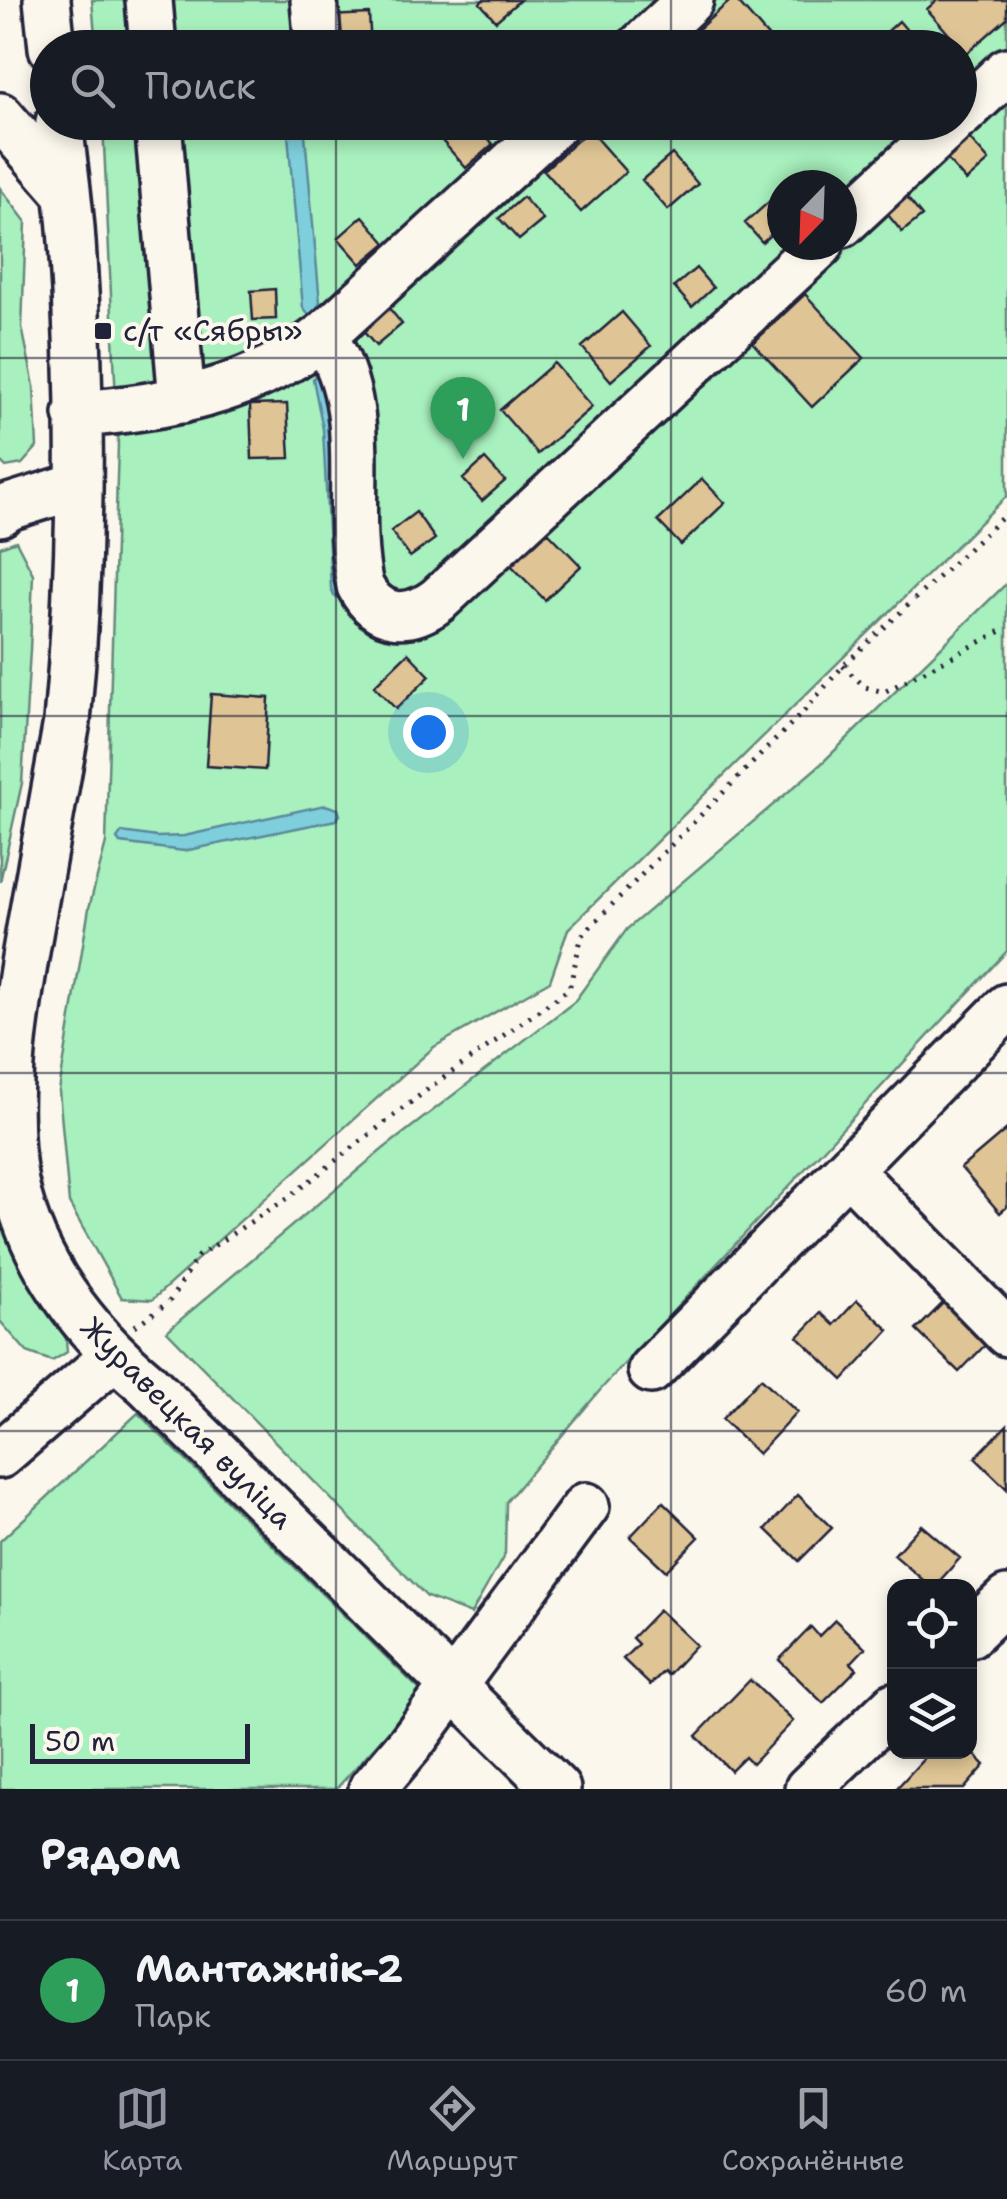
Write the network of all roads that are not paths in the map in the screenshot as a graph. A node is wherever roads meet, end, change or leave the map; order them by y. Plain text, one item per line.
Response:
1 (47, 0) edge
2 (149, 0) edge
3 (314, 0) edge
4 (690, 0) edge
5 (50, 30) edge
6 (151, 30) edge
7 (316, 30) edge
8 (658, 30) edge
9 (1007, 71) edge
10 (977, 99) edge
11 (0, 116) edge
12 (61, 140) edge
13 (160, 140) edge
14 (537, 140) edge
15 (933, 140) edge
16 (66, 192) junction
17 (857, 210) edge
18 (804, 260) edge
19 (323, 336) junction
20 (182, 400) junction
21 (78, 414) junction
22 (78, 485) junction
23 (0, 513) edge
24 (1007, 1007) edge
25 (848, 1170) junction
26 (1007, 1333) edge
27 (118, 1338) junction
28 (651, 1370) dead end
29 (0, 1455) edge
30 (586, 1506) dead end
31 (1007, 1599) edge
32 (977, 1627) edge
33 (453, 1686) junction
34 (887, 1713) edge
35 (372, 1789) edge
36 (558, 1789) edge
37 (808, 1789) edge

1 - 5 street
2 - 6 street
3 - 7 street
4 - 8 street
9 - 10 street
11 - 16 street
12 - 16 street, Журавецкая вуліца
13 - 20 street
14 - 19 street
15 - 17 street
16 - 21 street, Журавецкая вуліца
18 - 19 street
19 - 20 street
20 - 21 street
21 - 22 street, Журавецкая вуліца
22 - 23 street
22 - 27 street, Журавецкая вуліца
24 - 25 street
25 - 26 street
25 - 28 street
27 - 29 street
27 - 33 street, Журавецкая вуліца
30 - 33 street
31 - 32 street
33 - 35 street
33 - 36 street, Журавецкая вуліца
34 - 37 street

